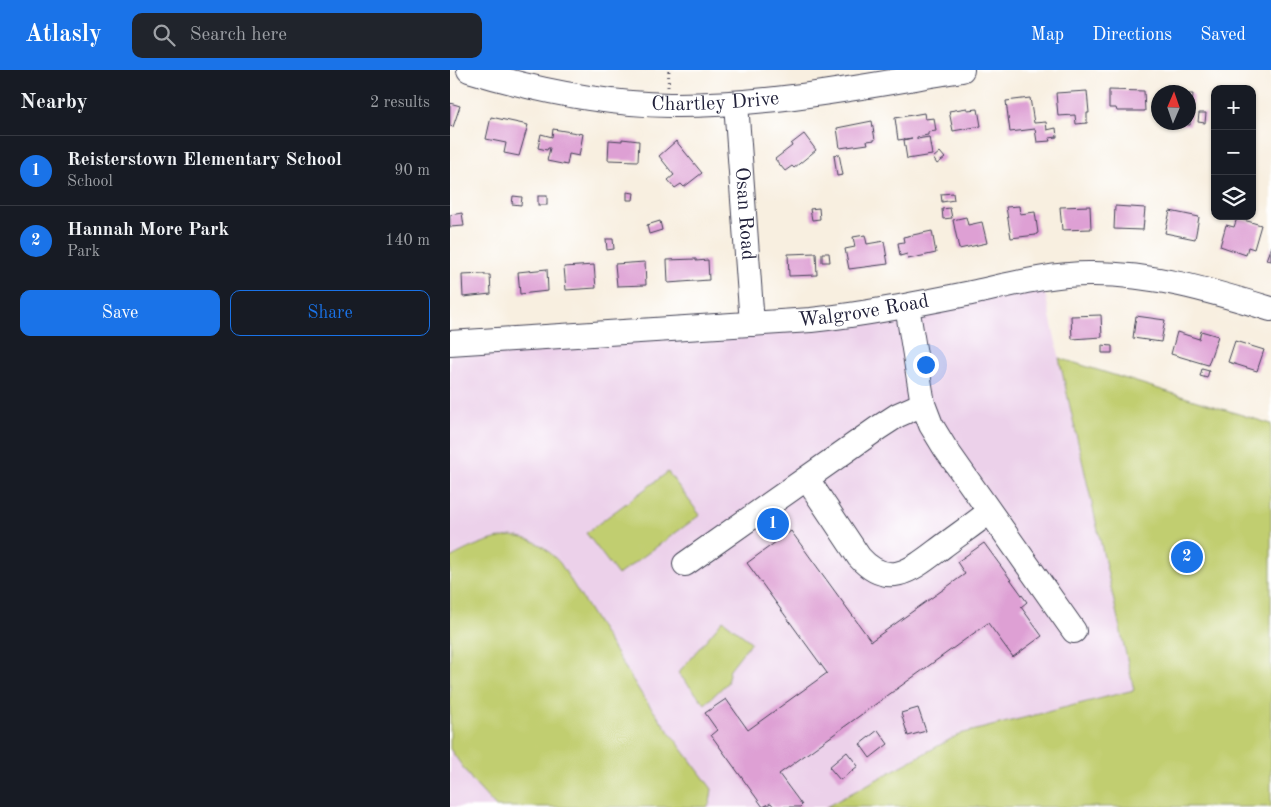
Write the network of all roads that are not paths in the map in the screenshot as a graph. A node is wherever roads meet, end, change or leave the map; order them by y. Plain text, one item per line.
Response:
1 (469, 70) edge
2 (962, 70) edge
3 (736, 103) junction
4 (907, 306) junction
5 (1271, 309) edge
6 (752, 324) junction
7 (450, 343) edge
8 (924, 404) junction
9 (807, 479) junction
10 (989, 512) junction
11 (685, 564) dead end
12 (1074, 631) dead end

1 - 3 street, Chartley Drive
2 - 3 street, Chartley Drive
3 - 6 street, Osan Road
4 - 5 street, Walgrove Road
4 - 6 street, Walgrove Road
4 - 8 street
6 - 7 street, Walgrove Road
8 - 9 street
8 - 10 street
9 - 10 street
9 - 11 street
10 - 12 street

